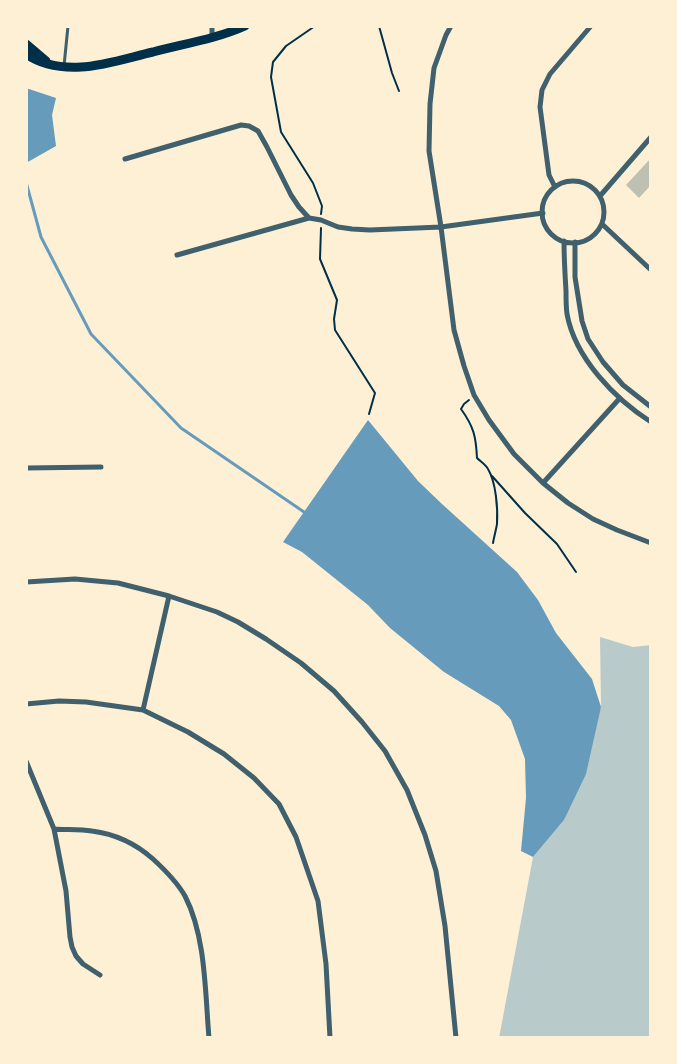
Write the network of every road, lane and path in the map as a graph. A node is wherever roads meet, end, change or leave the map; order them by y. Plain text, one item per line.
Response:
1 (68, 26) edge
2 (212, 26) edge
3 (245, 26) edge
4 (314, 26) edge
5 (379, 26) edge
6 (451, 26) edge
7 (591, 26) edge
8 (212, 37) junction
9 (26, 44) edge
10 (26, 54) edge
11 (52, 66) junction
12 (64, 66) junction
13 (399, 91) dead end
14 (651, 137) edge
15 (124, 159) dead end
16 (555, 187) junction
17 (600, 196) junction
18 (542, 213) junction
19 (309, 218) junction
20 (321, 220) junction
21 (602, 224) junction
22 (441, 227) junction
23 (564, 241) junction
24 (575, 242) junction
25 (178, 255) dead end
26 (651, 270) edge
27 (474, 395) junction
28 (620, 398) junction
29 (651, 408) edge
30 (369, 414) dead end
31 (651, 422) edge
32 (101, 467) dead end
33 (26, 468) edge
34 (491, 474) junction
35 (544, 483) junction
36 (493, 543) dead end
37 (651, 543) edge
38 (576, 572) dead end
39 (26, 582) edge
40 (169, 596) junction
41 (26, 704) edge
42 (143, 710) junction
43 (26, 761) edge
44 (54, 829) junction
45 (100, 975) dead end
46 (209, 1038) edge
47 (330, 1038) edge
48 (456, 1038) edge

1 - 12 lane
2 - 8 street
3 - 8 main road
4 - 20 path
5 - 13 path
6 - 22 street
7 - 16 street
8 - 12 main road
9 - 11 main road
10 - 11 main road
11 - 12 main road
14 - 17 street
15 - 19 street
16 - 17 street
16 - 18 street
17 - 21 street
18 - 22 street
18 - 23 street
19 - 20 street
19 - 25 street
20 - 22 street
20 - 30 path
21 - 24 street
21 - 26 street
22 - 27 street
23 - 24 street
23 - 28 street
24 - 29 street
27 - 34 path
27 - 35 street
28 - 31 street
28 - 35 street
32 - 33 street
34 - 36 path
34 - 38 path
35 - 37 street
39 - 40 street
40 - 42 street
40 - 48 street
41 - 42 street
42 - 47 street
43 - 44 street
44 - 45 street
44 - 46 street

